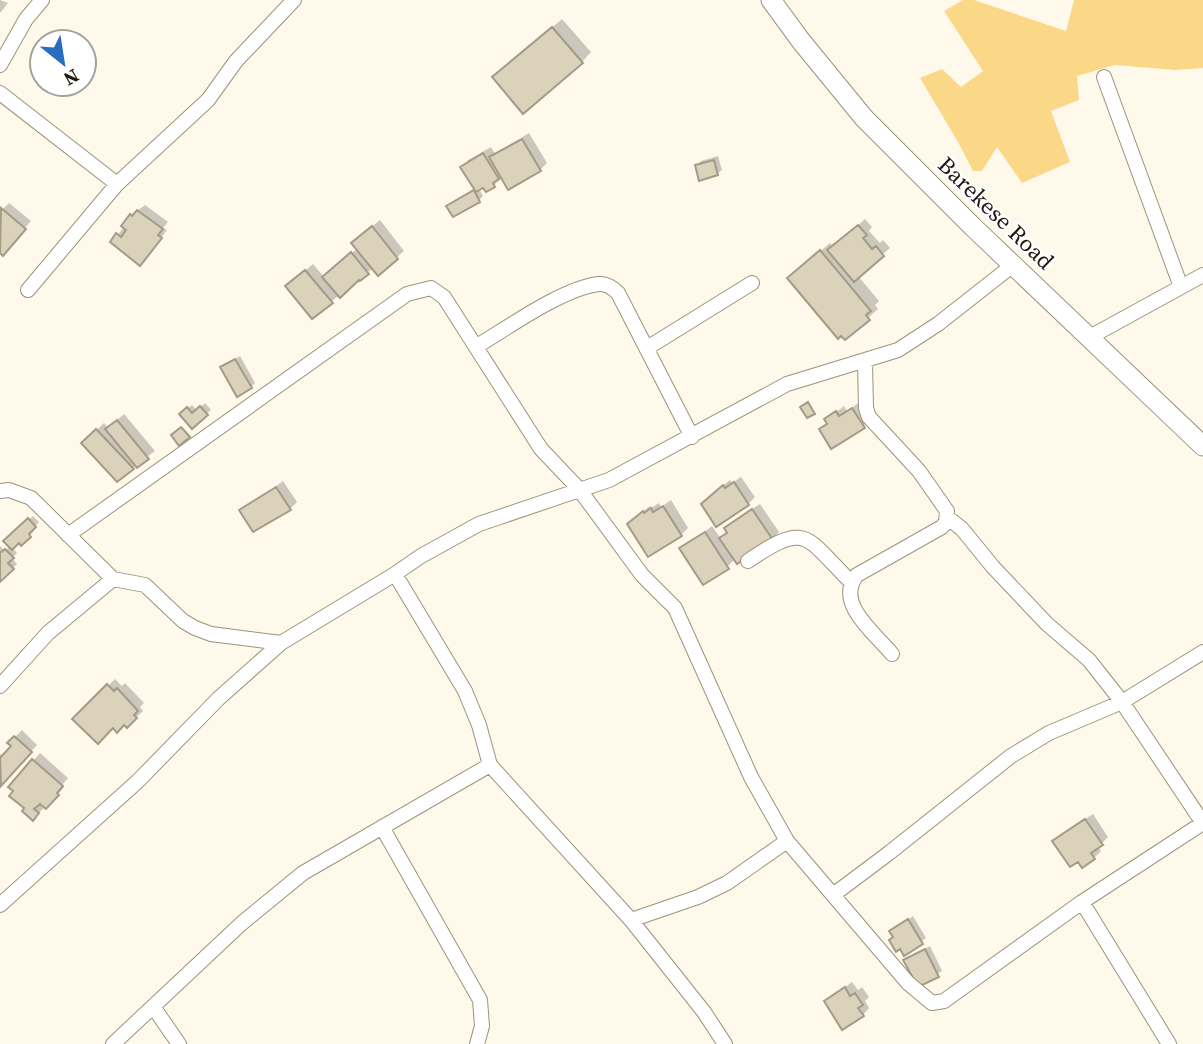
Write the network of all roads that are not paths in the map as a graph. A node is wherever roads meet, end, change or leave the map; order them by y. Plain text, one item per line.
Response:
1 (42, 0) edge
2 (294, 0) edge
3 (771, 0) edge
4 (0, 65) edge
5 (1104, 77) dead end
6 (0, 93) edge
7 (117, 184) junction
8 (1013, 265) junction
9 (1203, 275) edge
10 (752, 282) dead end
11 (1181, 287) junction
12 (28, 290) dead end
13 (1088, 338) junction
14 (477, 346) junction
15 (647, 348) junction
16 (865, 362) junction
17 (692, 437) junction
18 (1203, 446) edge
19 (579, 489) junction
20 (0, 491) edge
21 (947, 517) junction
22 (68, 535) junction
23 (748, 561) dead end
24 (395, 574) junction
25 (113, 579) junction
26 (851, 582) junction
27 (281, 643) junction
28 (1203, 652) edge
29 (892, 654) dead end
30 (0, 686) edge
31 (1122, 702) junction
32 (490, 765) junction
33 (1203, 823) edge
34 (382, 827) junction
35 (787, 841) junction
36 (833, 895) junction
37 (1082, 902) junction
38 (0, 905) edge
39 (631, 920) junction
40 (153, 1008) junction
41 (113, 1044) edge
42 (179, 1044) edge
43 (477, 1044) edge
44 (724, 1044) edge
45 (1169, 1044) edge

1 - 4 street
2 - 7 street
3 - 8 main road, Barekese Road
5 - 11 street
6 - 7 street
7 - 12 street
8 - 13 main road, Barekese Road
8 - 16 street
9 - 11 street
10 - 15 street
11 - 13 street
13 - 18 main road, Barekese Road
14 - 15 street
14 - 19 street
14 - 22 street
15 - 17 street
16 - 17 street
16 - 21 street
17 - 19 street
19 - 24 street
19 - 35 street
20 - 22 street
21 - 26 street
21 - 31 street
22 - 25 street
23 - 26 street
24 - 27 street
24 - 32 street
25 - 27 street
25 - 30 street
26 - 29 street
27 - 38 street
28 - 31 street
31 - 33 street
31 - 36 street
32 - 34 street
32 - 39 street
33 - 37 street
34 - 40 street
34 - 43 street
35 - 36 street
35 - 39 street
36 - 37 street
37 - 45 street
39 - 44 street
40 - 41 street
40 - 42 street

